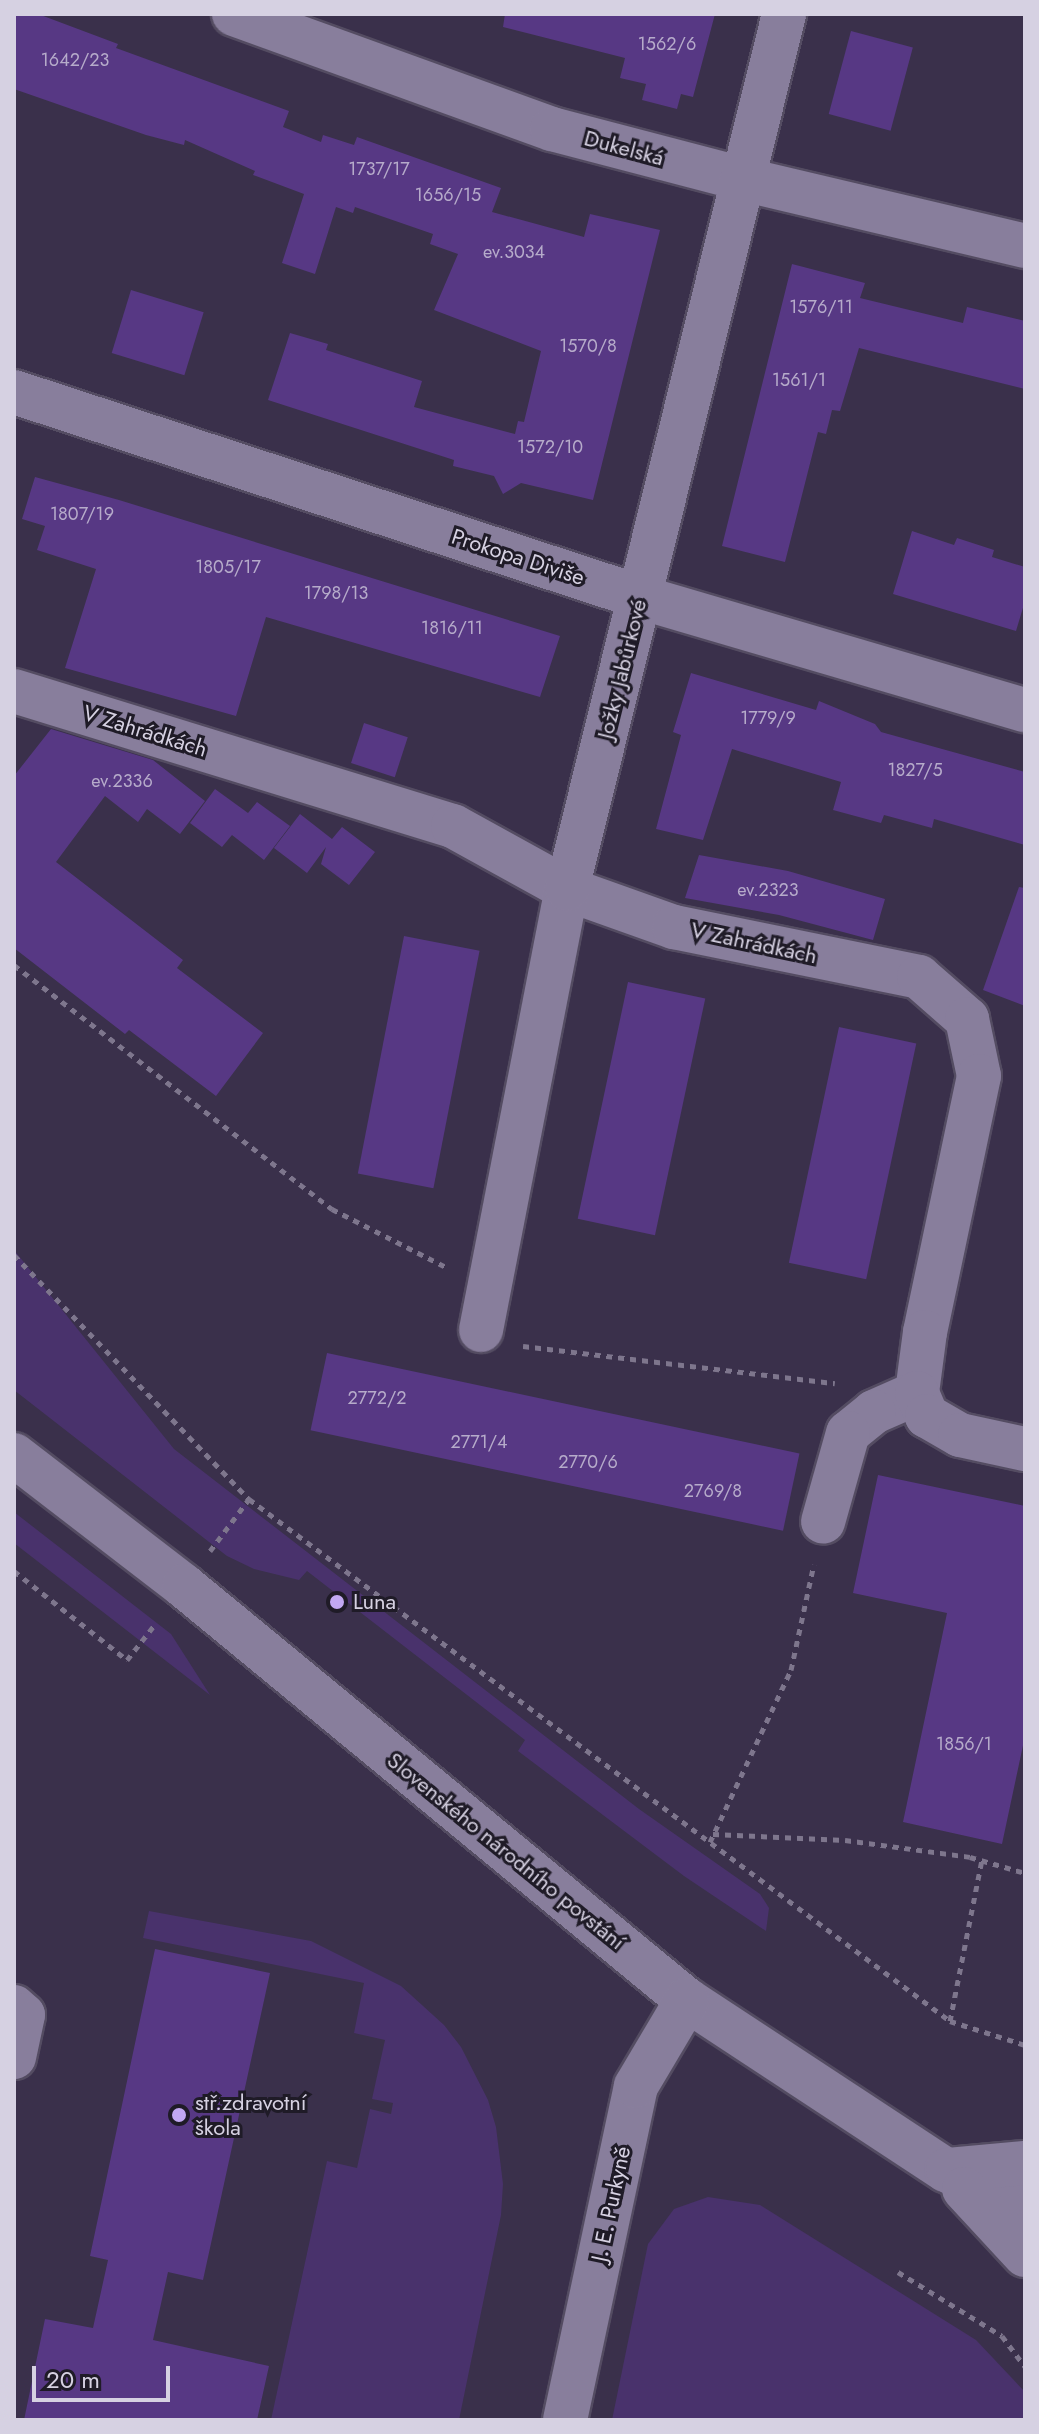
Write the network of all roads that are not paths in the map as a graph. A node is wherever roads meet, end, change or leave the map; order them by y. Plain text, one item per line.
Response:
1 (234, 14) edge
2 (784, 14) edge
3 (742, 179) junction
4 (1025, 246) edge
5 (14, 392) edge
6 (640, 597) junction
7 (14, 691) edge
8 (1025, 710) edge
9 (567, 889) junction
10 (485, 1309) road end
11 (917, 1393) junction
12 (1025, 1449) edge
13 (14, 1455) edge
14 (823, 1522) road end
15 (687, 2000) junction
16 (14, 2007) edge
17 (14, 2057) edge
18 (1025, 2163) edge
19 (946, 2170) junction
20 (1025, 2208) edge
21 (1025, 2255) edge
22 (565, 2420) edge

1 - 3 street, Dukelská
2 - 3 street, Jožky Jabůrkové
3 - 4 street, Dukelská
3 - 6 street, Jožky Jabůrkové
5 - 6 street, Prokopa Diviše
6 - 8 street, Prokopa Diviše
6 - 9 street, Jožky Jabůrkové
7 - 9 street, V Zahrádkách
9 - 10 street, Jožky Jabůrkové
9 - 11 street, V Zahrádkách
11 - 12 street
11 - 14 street
13 - 15 street, Slovenského národního povstání
15 - 19 street, Slovenského národního povstání
15 - 22 street, J. E. Purkyně
16 - 17 street
18 - 19 street
19 - 20 street, Slovenského národního povstání
19 - 21 street

